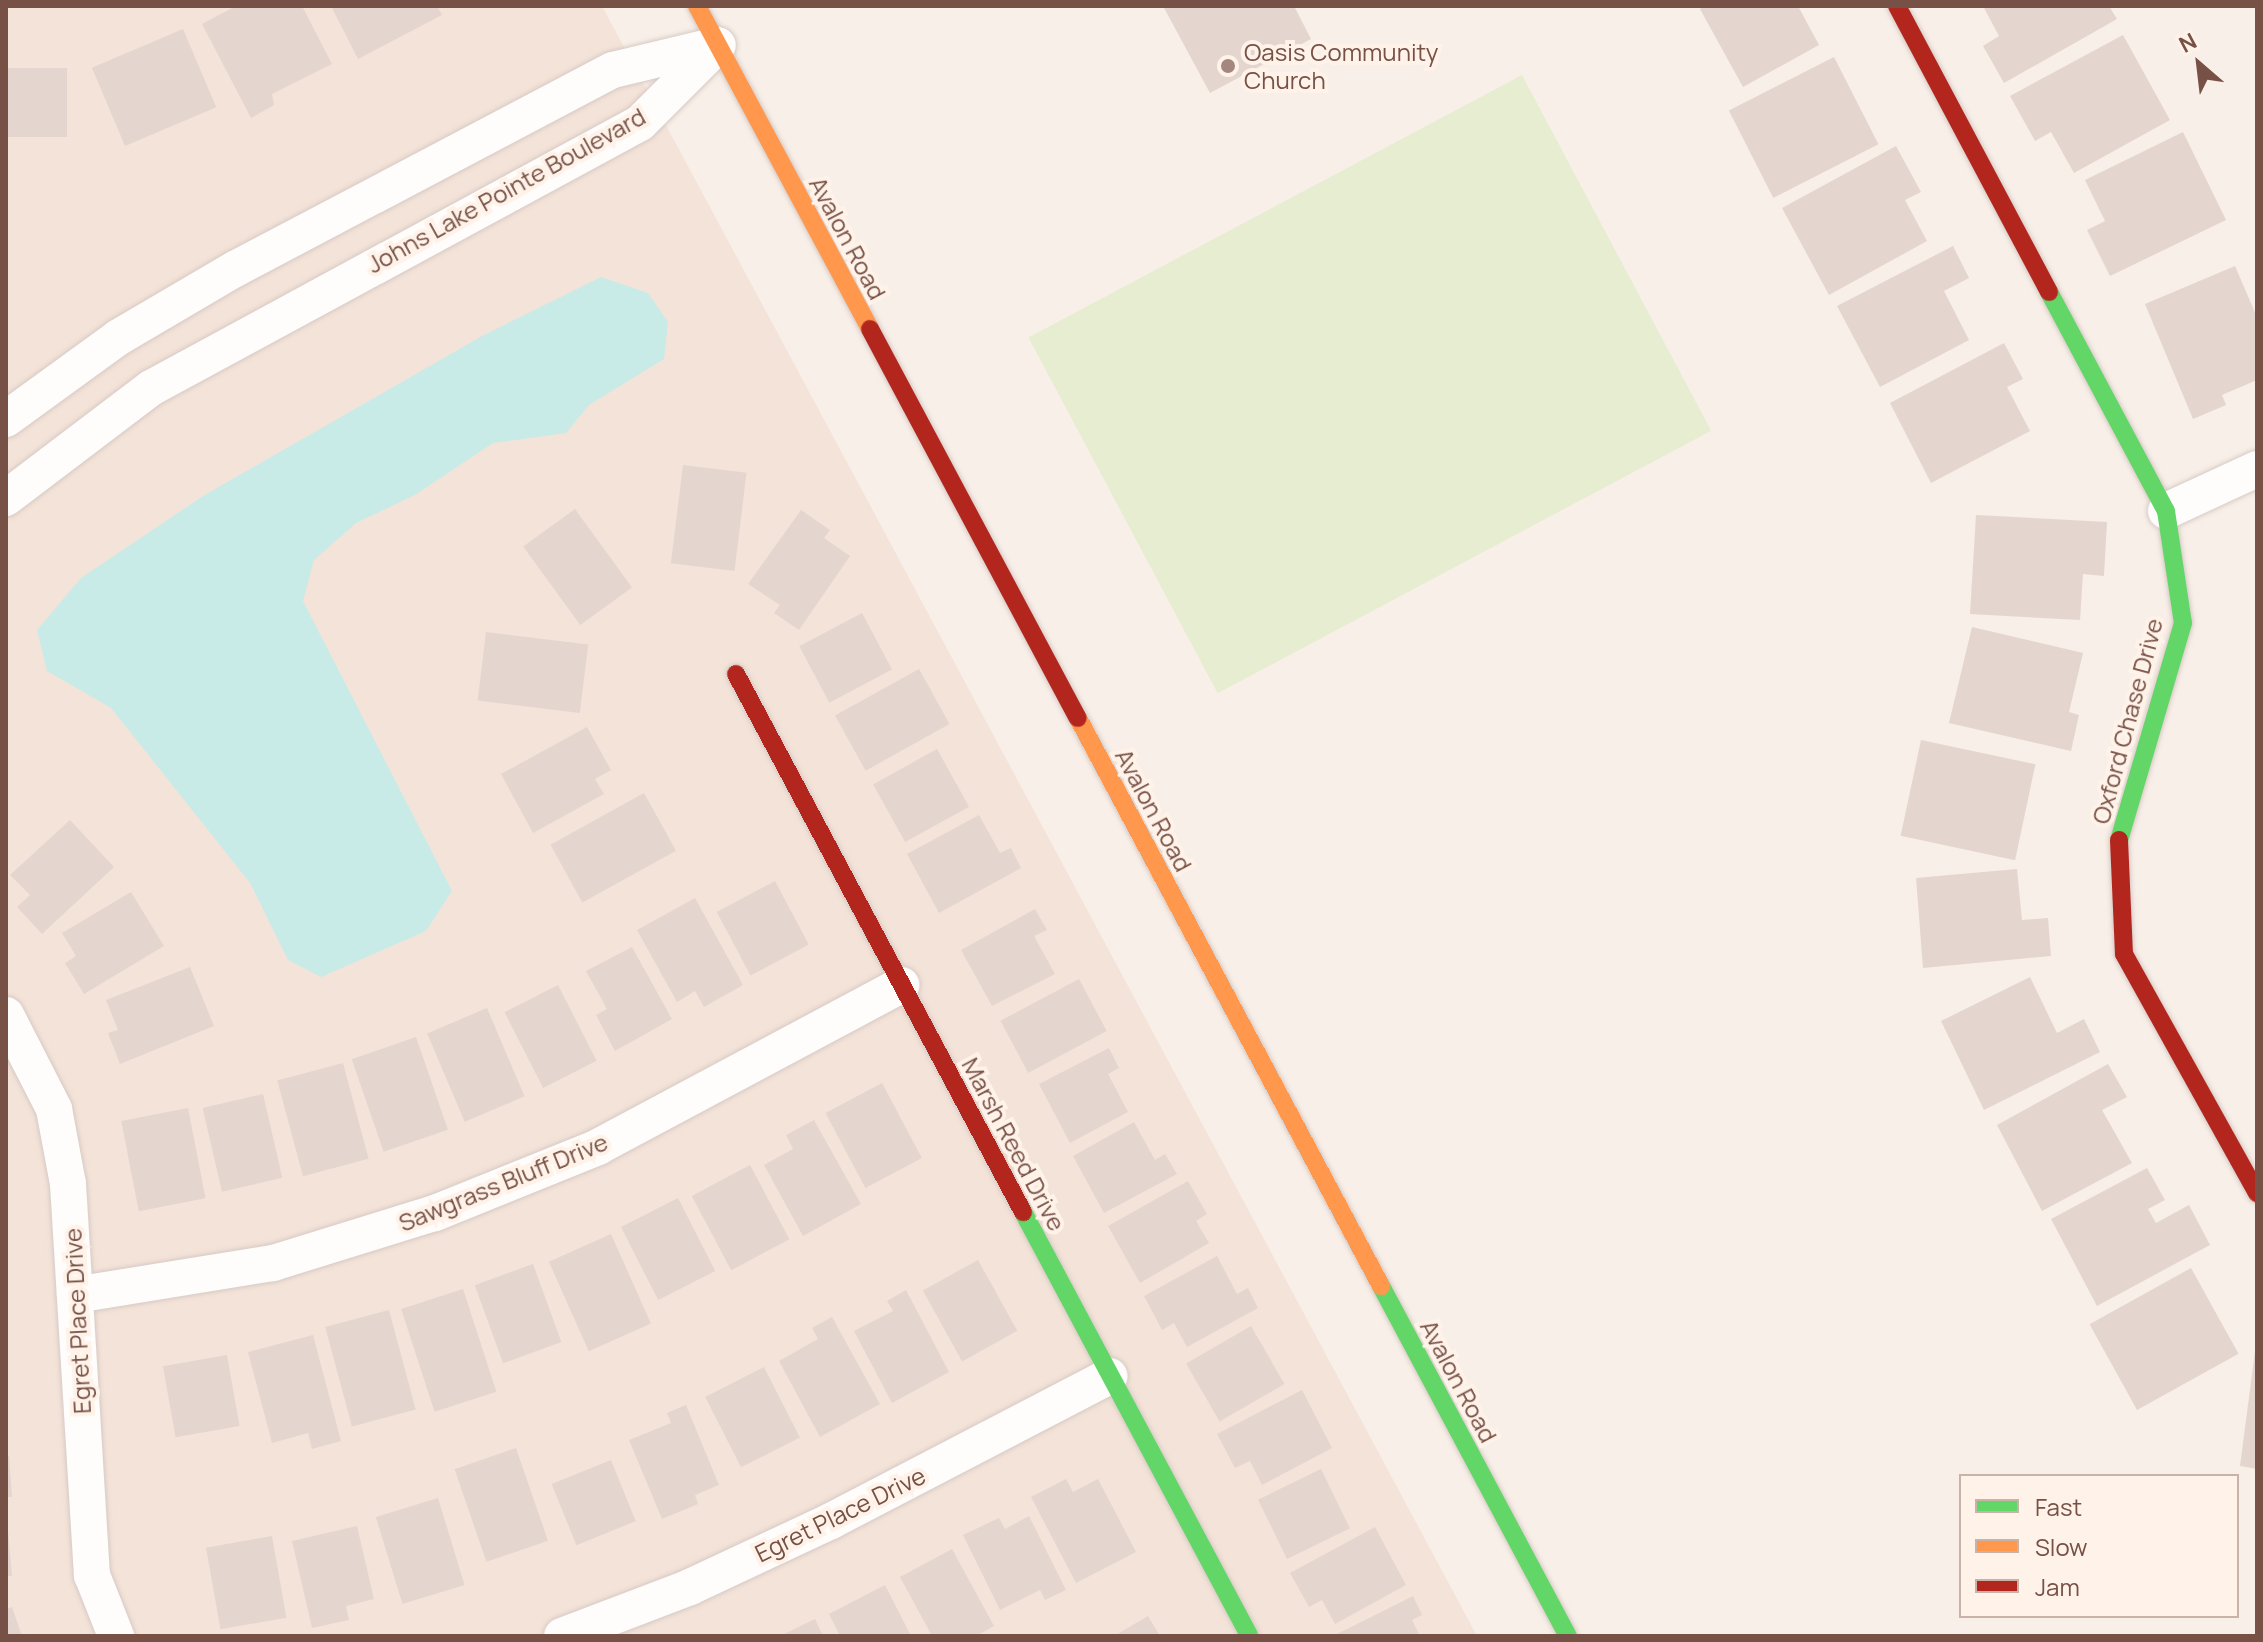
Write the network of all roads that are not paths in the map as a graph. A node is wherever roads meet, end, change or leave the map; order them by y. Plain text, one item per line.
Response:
1 (697, 6) edge
2 (1897, 6) edge
3 (718, 45) junction
4 (235, 269) junction
5 (264, 321) junction
6 (6, 419) edge
7 (2257, 469) edge
8 (6, 498) edge
9 (2166, 511) junction
10 (736, 674) dead end
11 (902, 985) junction
12 (6, 1015) edge
13 (2257, 1193) edge
14 (75, 1295) junction
15 (1110, 1376) junction
16 (116, 1636) edge
17 (562, 1636) edge
18 (1249, 1636) edge
19 (1568, 1636) edge

1 - 3 street, Avalon Road
2 - 9 street, Oxford Chase Drive
3 - 4 street, Johns Lake Pointe Boulevard
3 - 5 street, Johns Lake Pointe Boulevard
3 - 19 street, Avalon Road
4 - 5 street
4 - 6 street, Johns Lake Pointe Boulevard
5 - 8 street, Johns Lake Pointe Boulevard
7 - 9 street
9 - 13 street, Oxford Chase Drive
10 - 11 street, Marsh Reed Drive
11 - 14 street, Sawgrass Bluff Drive
11 - 15 street, Marsh Reed Drive
12 - 14 street, Egret Place Drive
14 - 16 street, Egret Place Drive
15 - 17 street, Egret Place Drive
15 - 18 street, Marsh Reed Drive

